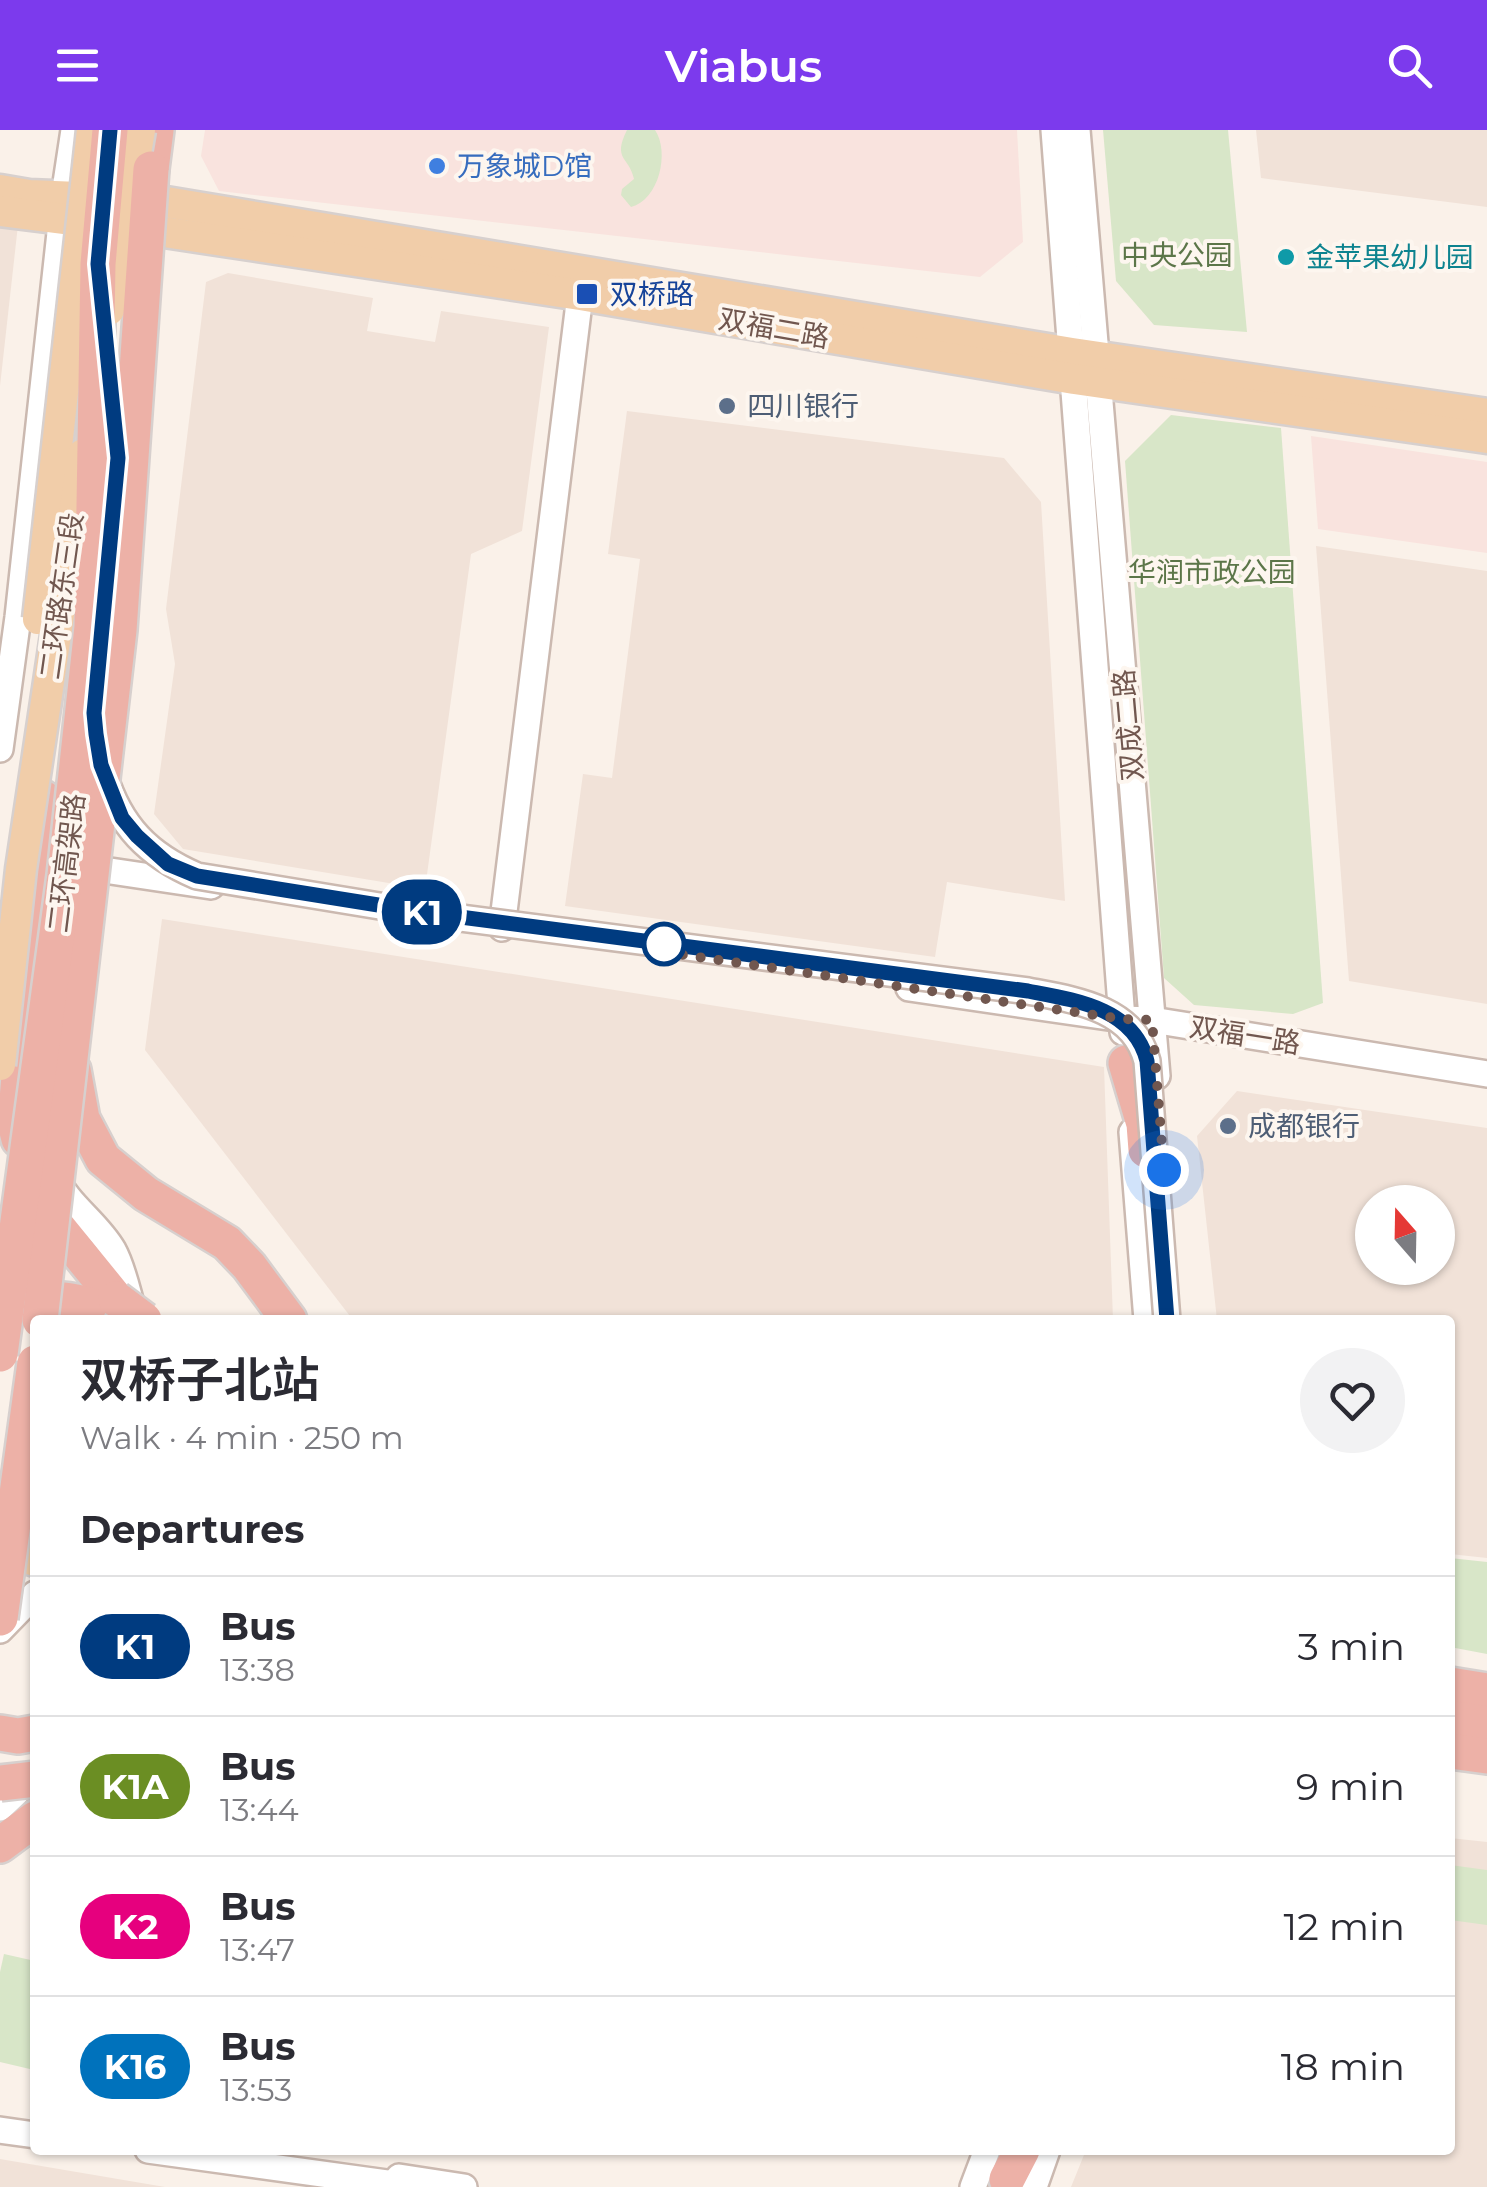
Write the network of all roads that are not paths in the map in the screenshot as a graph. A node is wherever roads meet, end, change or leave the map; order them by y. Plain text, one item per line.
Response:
1 (74, 130) edge
2 (92, 130) edge
3 (110, 130) edge
4 (140, 130) edge
5 (156, 130) edge
6 (164, 130) edge
7 (1054, 130) edge
8 (1077, 130) edge
9 (0, 190) edge
10 (152, 200) junction
11 (62, 208) junction
12 (0, 211) edge
13 (98, 264) junction
14 (580, 295) junction
15 (1085, 367) junction
16 (1487, 414) edge
17 (1487, 438) edge
18 (118, 458) junction
19 (9, 615) edge
20 (46, 703) junction
21 (0, 750) edge
22 (53, 862) junction
23 (0, 927) edge
24 (502, 928) junction
25 (1122, 1019) junction
26 (1152, 1020) junction
27 (71, 1056) junction
28 (1126, 1064) junction
29 (0, 1065) edge
30 (1487, 1074) edge
31 (0, 1274) edge
32 (0, 1313) edge
33 (41, 1315) edge
34 (129, 1315) edge
35 (284, 1315) edge
36 (1148, 1315) edge
37 (1163, 1315) edge
38 (1164, 1315) edge
39 (1177, 1315) edge
40 (0, 1338) edge
41 (0, 1354) edge
42 (30, 1378) edge
43 (30, 1400) edge
44 (0, 1480) edge
45 (30, 1484) edge
46 (0, 1503) edge
47 (30, 1507) edge
48 (0, 1522) edge
49 (30, 1526) edge
50 (0, 1550) edge
51 (30, 1559) edge
52 (30, 1599) edge
53 (0, 1618) edge
54 (0, 1630) edge
55 (1455, 1686) edge
56 (1487, 1692) edge
57 (1455, 1696) edge
58 (1487, 1700) edge
59 (1455, 1719) edge
60 (1487, 1724) edge
61 (0, 1732) edge
62 (30, 1735) edge
63 (1455, 1738) edge
64 (1487, 1742) edge
65 (1455, 1752) edge
66 (1487, 1756) edge
67 (1455, 1761) edge
68 (1487, 1766) edge
69 (30, 1778) edge
70 (30, 1781) edge
71 (0, 1782) edge
72 (0, 1808) edge
73 (30, 1822) edge
74 (0, 1844) edge
75 (0, 2120) edge
76 (30, 2123) edge
77 (0, 2130) edge
78 (30, 2134) edge
79 (182, 2155) edge
80 (241, 2155) edge
81 (1029, 2155) edge
82 (1038, 2155) edge
83 (1008, 2172) edge
84 (388, 2185) edge
85 (416, 2187) edge
86 (464, 2187) edge

1 - 11 street
2 - 23 main road, 二环路东三段, bridge
3 - 13 highway, 二环高架路, bridge
4 - 20 main road, 二环路东三段, bridge
5 - 10 highway, 二环高架路
6 - 10 street
7 - 15 street, 双成二路
8 - 15 street, 双成二路
9 - 11 main road
10 - 11 main road, 双福二路
10 - 14 main road, 双福二路
10 - 15 main road, 双福二路
10 - 18 street, bridge
10 - 22 street
10 - 27 highway, 二环高架路, bridge
11 - 12 main road
11 - 19 street
13 - 18 street, bridge
13 - 41 highway, 二环高架路, bridge
14 - 15 main road, 双福二路
14 - 24 street
15 - 16 main road, 双福二路
15 - 17 main road, 双福二路
15 - 25 street, 双成二路
15 - 26 street, 双成二路
18 - 38 street, bridge
19 - 21 street
20 - 29 main road, 二环路东三段, bridge
20 - 34 highway, bridge
22 - 24 street, 双福一路
22 - 34 street
24 - 25 street, 双福一路
25 - 26 street, 双福一路
25 - 28 street, 双成二路
26 - 30 street, 双福一路
26 - 39 street, 双成二路
27 - 33 highway, 二环高架路, bridge
27 - 35 highway
28 - 36 street, 双成二路
28 - 37 highway, bridge
31 - 34 highway, bridge
32 - 34 highway, bridge
40 - 42 street
43 - 53 highway, bridge
44 - 45 main road
46 - 47 highway
48 - 49 highway
50 - 51 main road
52 - 54 street
55 - 56 highway
57 - 58 main road
59 - 60 highway
61 - 62 highway
63 - 64 highway
65 - 66 highway
67 - 68 main road
69 - 71 highway, bridge
70 - 72 street
73 - 74 highway
75 - 76 street
77 - 78 street
79 - 84 street
80 - 86 street
81 - 83 street
82 - 83 street
84 - 85 street

